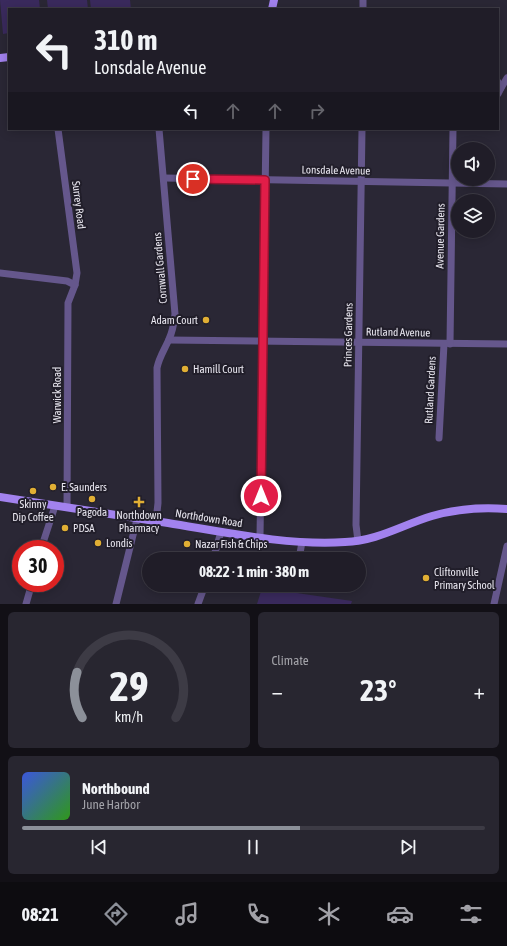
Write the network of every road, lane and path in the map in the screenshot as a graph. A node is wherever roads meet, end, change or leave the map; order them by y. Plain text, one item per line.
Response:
1 (274, 0) edge
2 (279, 0) edge
3 (507, 78) edge
4 (499, 88) edge
5 (58, 130) edge
6 (159, 130) edge
7 (266, 130) edge
8 (362, 130) edge
9 (453, 130) edge
10 (453, 142) edge
11 (164, 178) junction
12 (265, 180) junction
13 (361, 181) junction
14 (451, 183) edge
15 (495, 184) edge
16 (507, 184) edge
17 (452, 186) edge
18 (0, 273) edge
19 (75, 285) junction
20 (169, 340) junction
21 (262, 341) junction
22 (358, 342) junction
23 (447, 344) junction
24 (507, 344) edge
25 (439, 438) dead end
26 (0, 496) edge
27 (55, 506) junction
28 (67, 507) junction
29 (507, 509) edge
30 (137, 519) junction
31 (156, 521) junction
32 (221, 532) junction
33 (260, 537) junction
34 (44, 540) edge
35 (358, 541) junction
36 (302, 542) junction
37 (507, 546) edge
38 (216, 552) edge
39 (300, 552) edge
40 (29, 592) edge
41 (202, 592) edge
42 (26, 604) edge
43 (116, 604) edge
44 (198, 604) edge
45 (494, 604) edge

1 - 2 street
3 - 4 street
5 - 19 street, Surrey Road
6 - 11 street, Cornwall Gardens
7 - 12 street
8 - 13 street, Princes Gardens
9 - 10 street, Avenue Gardens
11 - 12 street, Lonsdale Avenue
11 - 20 street, Cornwall Gardens
12 - 13 street, Lonsdale Avenue
12 - 21 street
13 - 14 street, Lonsdale Avenue
13 - 22 street, Princes Gardens
15 - 16 street, Lonsdale Avenue
17 - 23 street, Avenue Gardens
18 - 19 street
19 - 28 street, Warwick Road
20 - 21 street, Rutland Avenue
20 - 31 street, Cornwall Gardens
21 - 22 street, Rutland Avenue
21 - 33 street
22 - 23 street, Rutland Avenue
22 - 35 street, Princes Gardens
23 - 24 street, Rutland Avenue
23 - 25 street, Rutland Gardens
26 - 27 main road, Northdown Road
27 - 28 main road, Northdown Road
27 - 34 street
28 - 30 main road, Northdown Road
29 - 35 main road, Northdown Road
30 - 31 main road, Northdown Road
30 - 43 street
31 - 32 main road, Northdown Road
32 - 33 main road, Northdown Road
32 - 38 street
33 - 36 main road, Northdown Road
35 - 36 main road, Northdown Road
36 - 39 street
37 - 45 street
40 - 42 street
41 - 44 street

